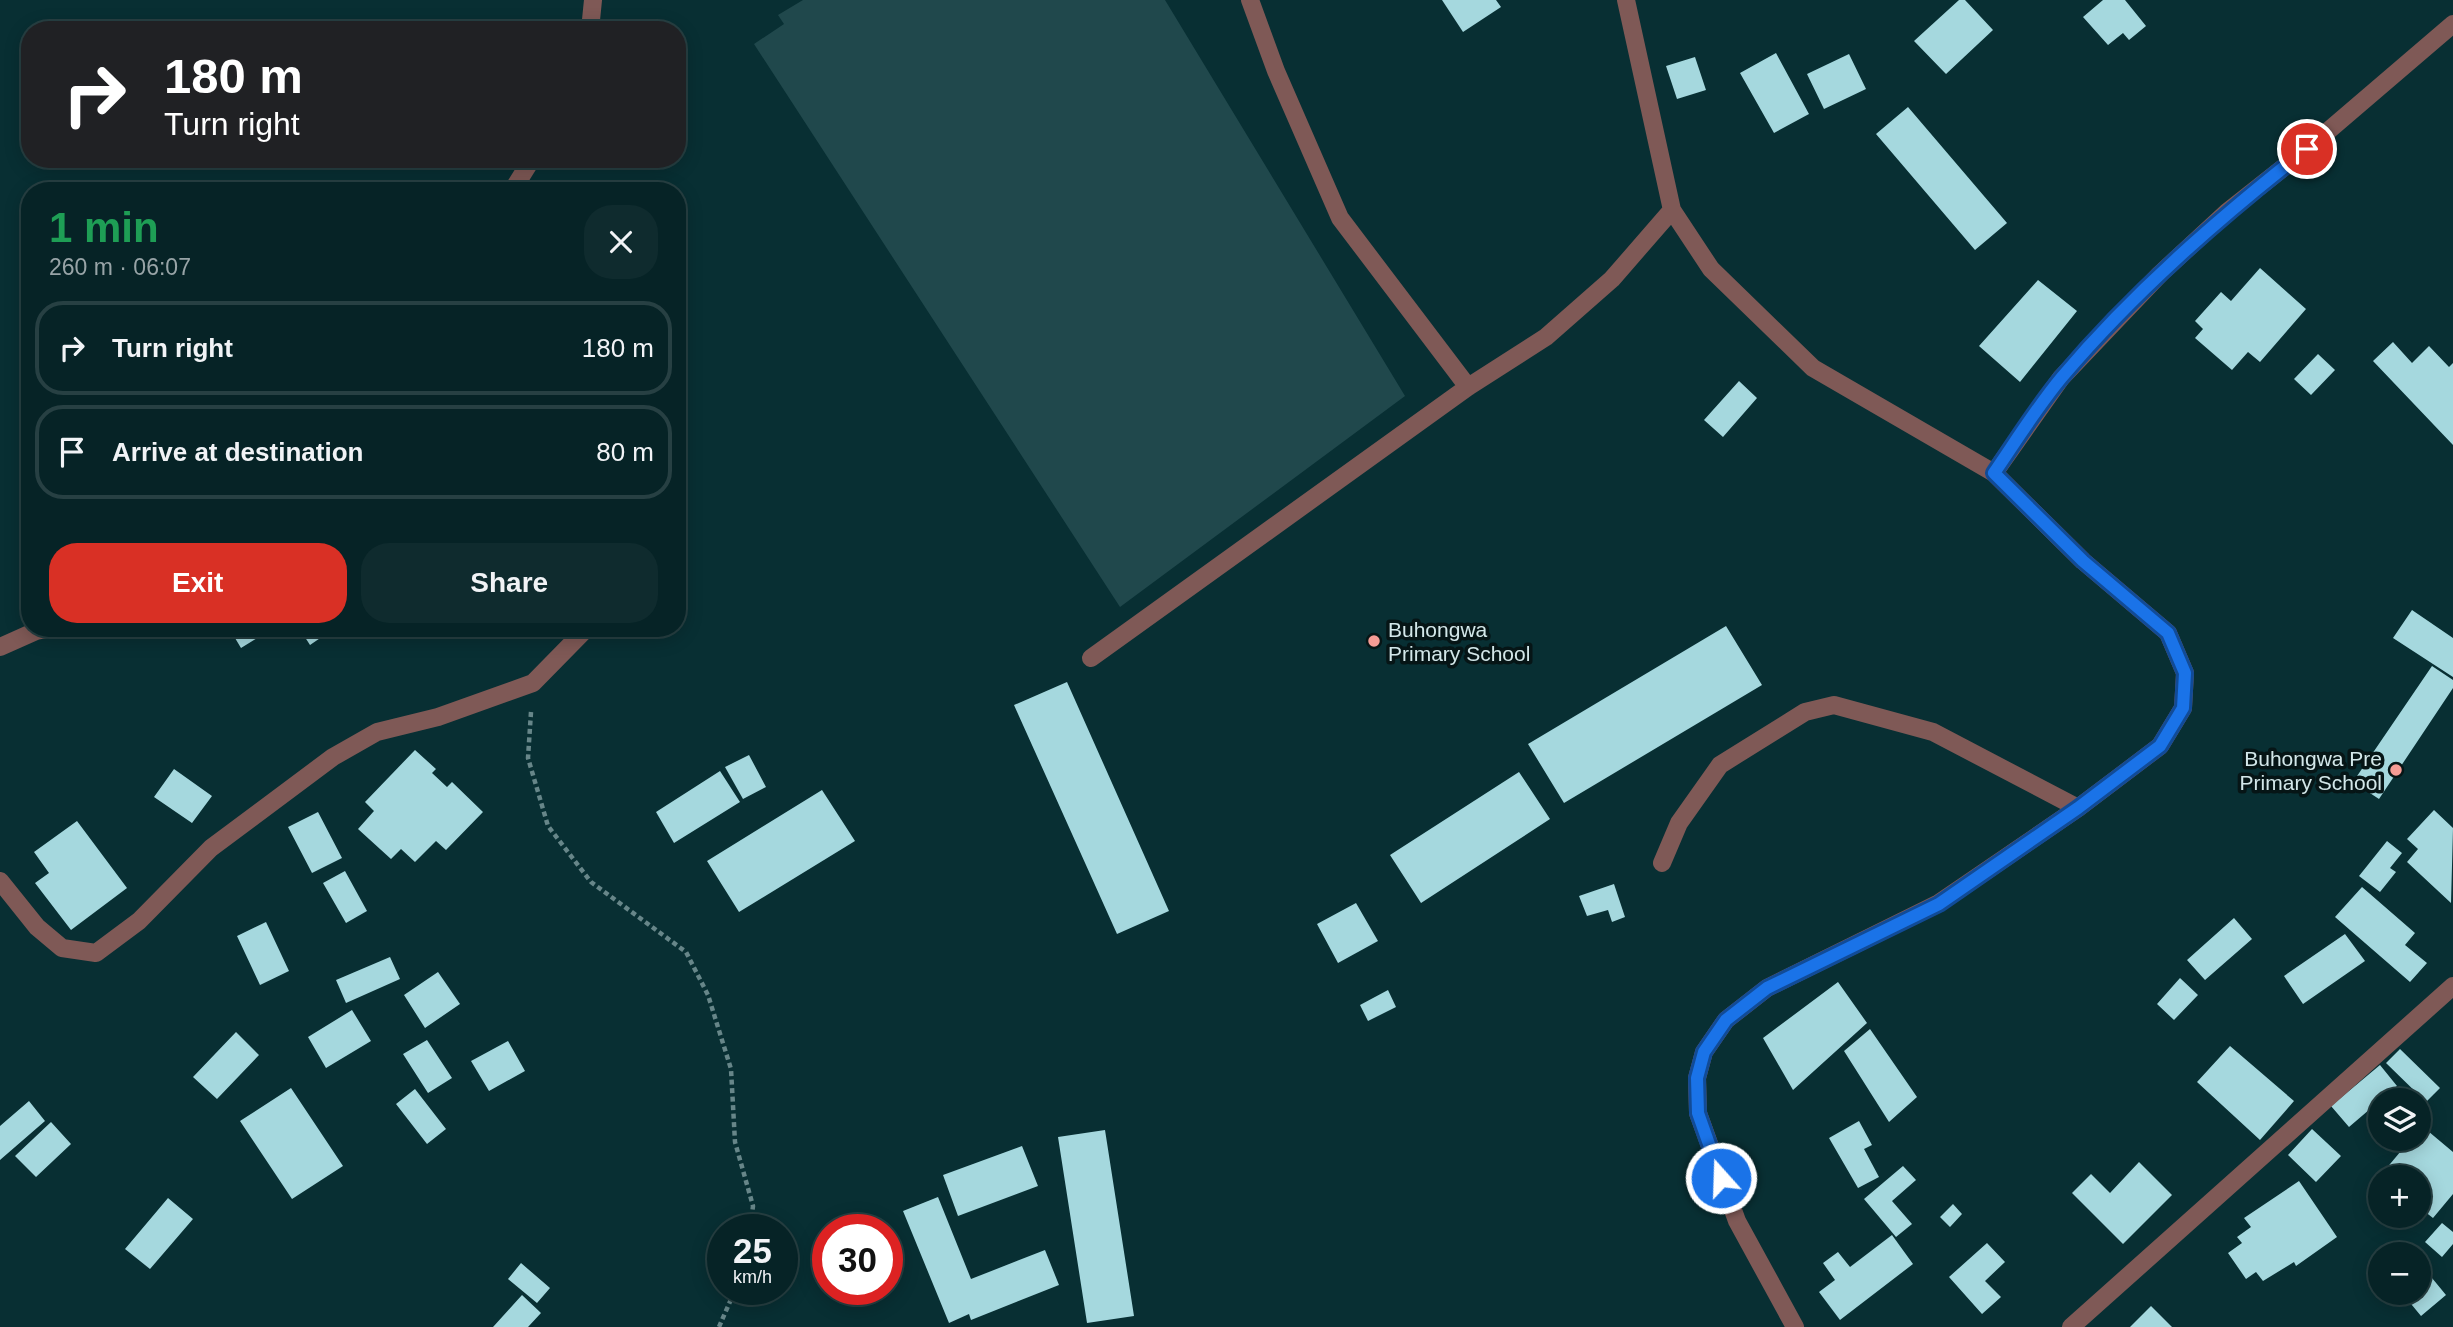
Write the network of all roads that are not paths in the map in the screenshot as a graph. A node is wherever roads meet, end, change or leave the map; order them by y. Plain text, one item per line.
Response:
1 (593, 0) edge
2 (1250, 0) edge
3 (1626, 0) edge
4 (591, 21) edge
5 (2453, 24) edge
6 (1672, 210) junction
7 (1468, 387) junction
8 (1994, 473) junction
9 (22, 637) edge
10 (578, 637) edge
11 (0, 647) edge
12 (1091, 658) dead end
13 (2078, 808) junction
14 (1662, 863) dead end
15 (0, 881) edge
16 (2453, 986) edge
17 (1795, 1327) edge
18 (2071, 1327) edge

1 - 4 street
2 - 7 street
3 - 6 street
5 - 8 street
6 - 7 street
6 - 8 street
7 - 12 street
8 - 13 street
9 - 11 street
10 - 15 street
13 - 14 street
13 - 17 street
16 - 18 street

